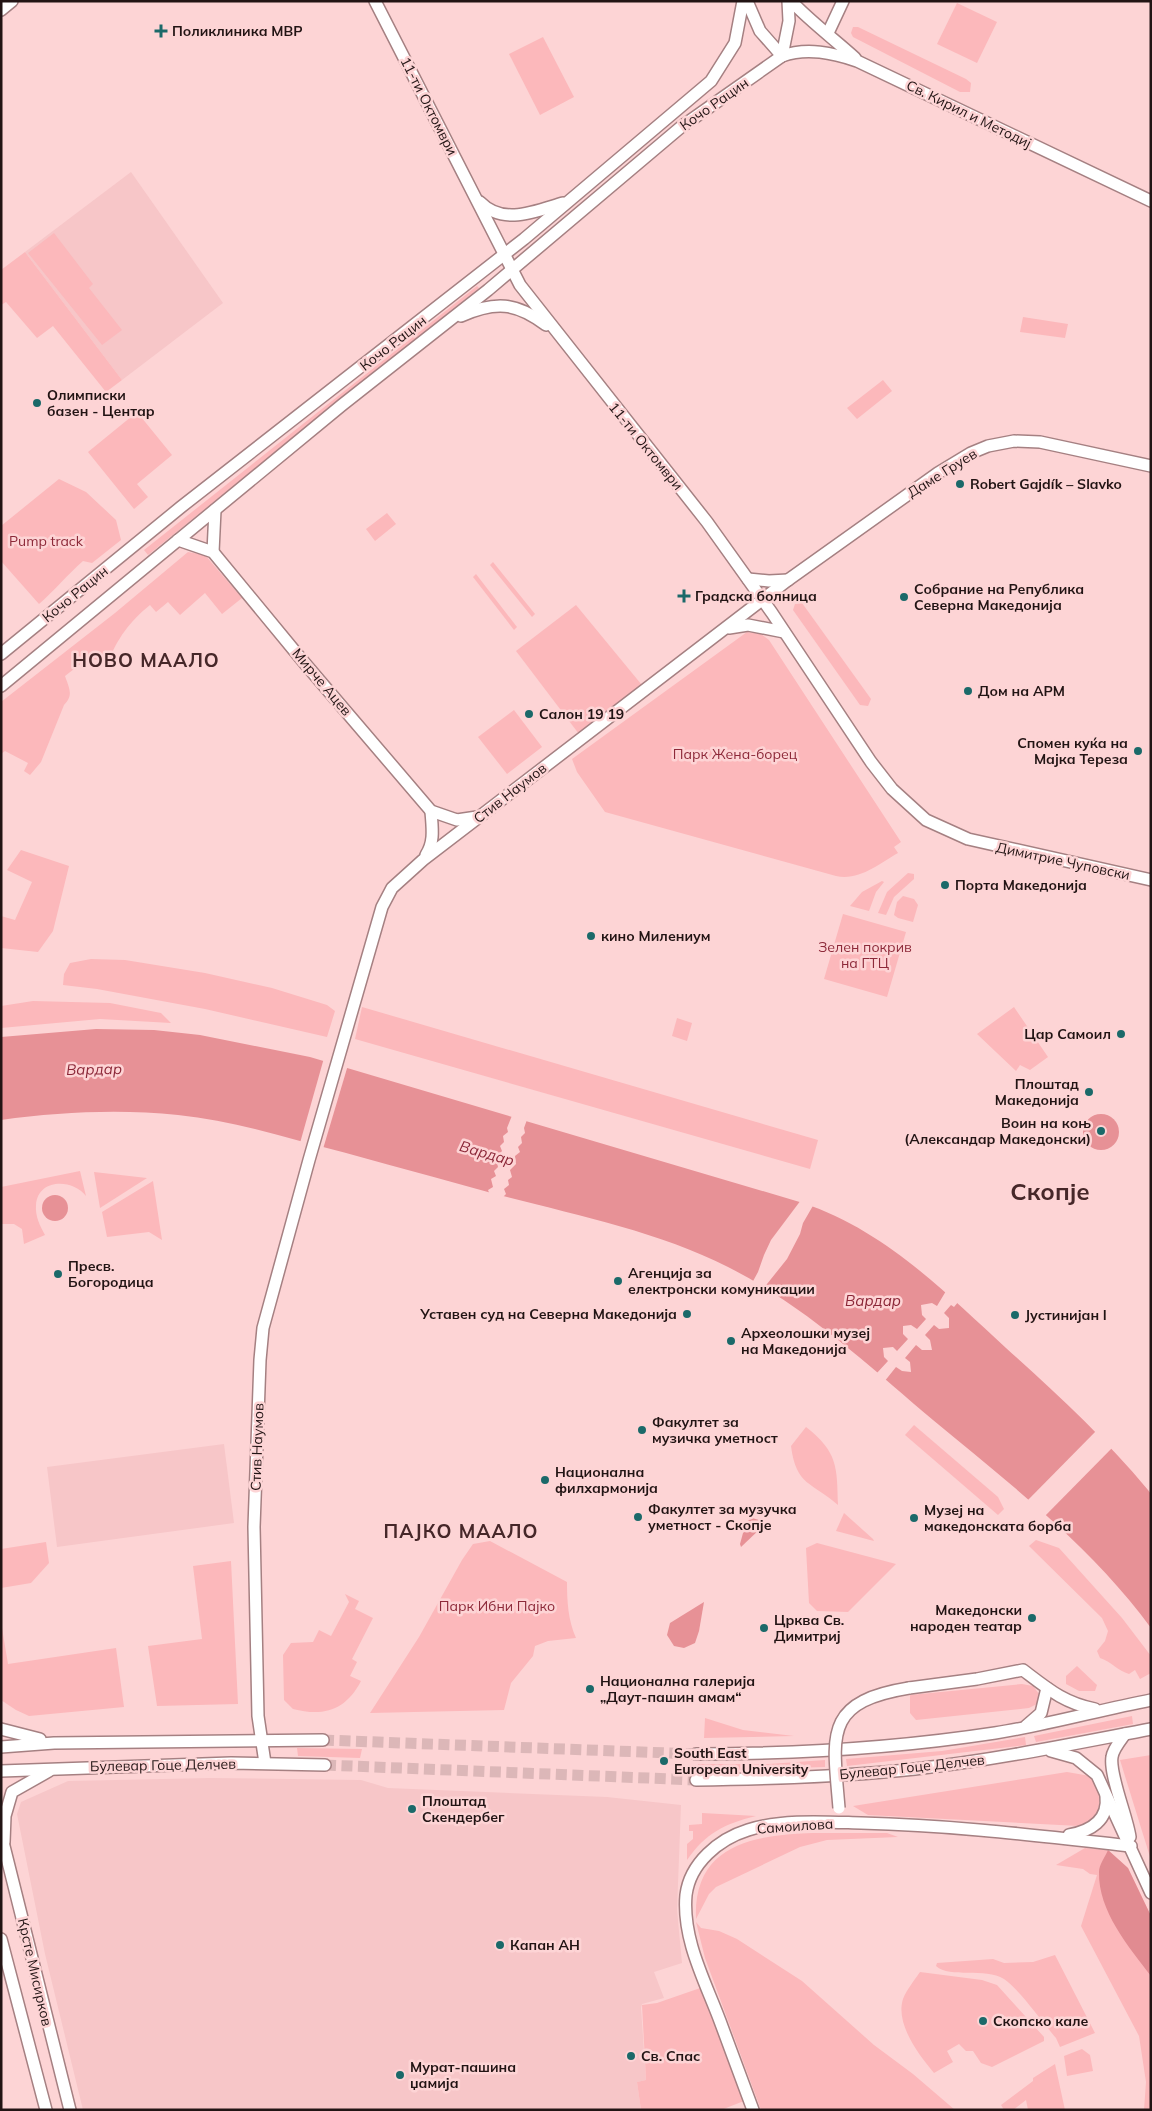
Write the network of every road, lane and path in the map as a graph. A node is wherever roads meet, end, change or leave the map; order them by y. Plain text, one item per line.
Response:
1 (12, 1) edge
2 (375, 1) edge
3 (745, 1) edge
4 (790, 1) edge
5 (843, 1) edge
6 (1, 10) edge
7 (828, 34) junction
8 (782, 56) junction
9 (857, 61) junction
10 (475, 197) junction
11 (569, 201) junction
12 (1151, 201) edge
13 (504, 255) junction
14 (511, 270) junction
15 (448, 322) junction
16 (555, 332) junction
17 (1151, 466) edge
18 (216, 510) junction
19 (178, 540) junction
20 (214, 552) junction
21 (748, 578) junction
22 (788, 580) junction
23 (762, 600) junction
24 (724, 630) junction
25 (784, 632) junction
26 (1, 654) edge
27 (1, 686) edge
28 (431, 811) junction
29 (479, 817) junction
30 (976, 842) joint
31 (423, 860) junction
32 (1151, 880) edge
33 (1047, 1688) junction
34 (1151, 1700) edge
35 (1102, 1710) junction
36 (1024, 1727) junction
37 (1, 1729) edge
38 (1151, 1729) edge
39 (1125, 1734) junction
40 (261, 1740) junction
41 (323, 1740) tunnel mouth
42 (54, 1743) junction
43 (1, 1747) edge
44 (1046, 1750) junction
45 (696, 1754) tunnel mouth
46 (264, 1763) junction
47 (325, 1765) tunnel mouth
48 (58, 1768) junction
49 (1, 1771) edge
50 (696, 1780) tunnel mouth
51 (1105, 1790) junction
52 (840, 1822) junction
53 (1047, 1836) junction
54 (3, 1839) edge
55 (1131, 1846) junction
56 (1151, 1893) edge
57 (1, 1939) edge
58 (46, 2110) edge
59 (70, 2110) edge
60 (753, 2110) edge

1 - 6 street
2 - 10 street, 11-ти Октомври
3 - 8 street
3 - 11 street, Кочо Рацин
4 - 7 street
4 - 8 street
5 - 7 street
7 - 9 street
8 - 9 street, Св. Кирил и Методиј
8 - 14 street, Кочо Рацин
9 - 12 street, Св. Кирил и Методиј
10 - 11 street
10 - 13 street, 11-ти Октомври
11 - 13 street, Кочо Рацин
13 - 14 street, 11-ти Октомври
13 - 26 street, Кочо Рацин
14 - 15 street
14 - 16 street, 11-ти Октомври
15 - 16 street
15 - 18 street, Кочо Рацин
16 - 21 street, 11-ти Октомври
17 - 22 street, Даме Груев
18 - 19 street, Кочо Рацин
18 - 20 street
19 - 20 street
19 - 27 street, Кочо Рацин
20 - 28 street, Мирче Ацев
21 - 22 street
21 - 23 street, 11-ти Октомври
22 - 23 street, Даме Груев
23 - 24 street, Стив Наумов
23 - 25 street, 11-ти Октомври
24 - 25 street
24 - 29 street, Стив Наумов
25 - 30 street, 11-ти Октомври
28 - 29 street
28 - 31 street
29 - 31 street, Стив Наумов
30 - 32 street, Димитрие Чуповски
31 - 40 street, Стив Наумов
33 - 35 street
33 - 36 street
33 - 52 street, bridge
34 - 35 street, Булевар Гоце Делчев
35 - 36 street, Булевар Гоце Делчев
36 - 45 street, Булевар Гоце Делчев
37 - 42 street
38 - 39 street, Булевар Гоце Делчев
39 - 44 street, Булевар Гоце Делчев
39 - 55 street
40 - 41 street, Булевар Гоце Делчев
40 - 42 street, Булевар Гоце Делчев
40 - 46 street, Стив Наумов
42 - 43 street, Булевар Гоце Делчев
44 - 50 street, Булевар Гоце Делчев
44 - 51 street
46 - 47 street, Булевар Гоце Делчев
46 - 48 street, Булевар Гоце Делчев
48 - 49 street, Булевар Гоце Делчев
48 - 54 street, Крсте Мисирков
51 - 53 street
51 - 55 street
52 - 53 street, Самоилова
52 - 60 street, Самоилова
53 - 55 street, Самоилова
54 - 59 street, Крсте Мисирков
55 - 56 street
57 - 58 street, Крсте Мисирков

